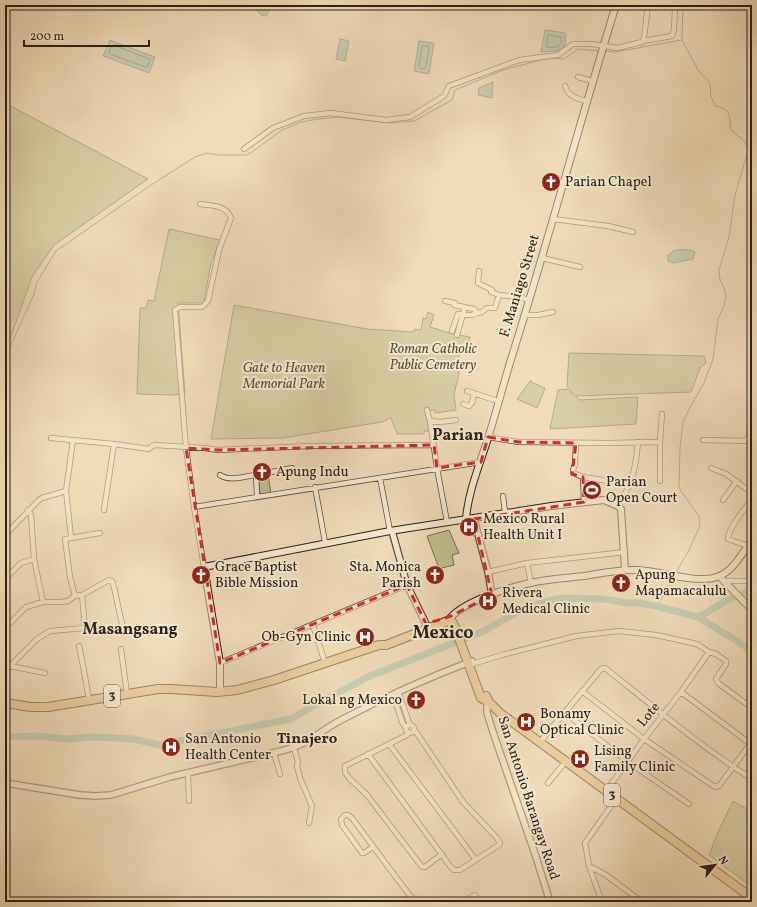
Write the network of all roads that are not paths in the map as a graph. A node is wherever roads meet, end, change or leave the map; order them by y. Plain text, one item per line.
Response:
1 (616, 5) edge
2 (648, 5) edge
3 (675, 9) dead end
4 (643, 40) junction
5 (603, 47) junction
6 (578, 77) dead end
7 (592, 81) junction
8 (565, 86) dead end
9 (587, 101) junction
10 (244, 149) dead end
11 (200, 204) dead end
12 (553, 219) junction
13 (633, 232) dead end
14 (542, 258) junction
15 (580, 267) dead end
16 (479, 271) dead end
17 (499, 296) junction
18 (529, 300) junction
19 (445, 301) dead end
20 (465, 307) junction
21 (553, 312) dead end
22 (478, 313) junction
23 (462, 315) junction
24 (524, 315) junction
25 (452, 331) dead end
26 (457, 335) dead end
27 (467, 391) dead end
28 (474, 393) junction
29 (498, 401) junction
30 (463, 404) dead end
31 (427, 410) dead end
32 (662, 414) dead end
33 (456, 420) dead end
34 (430, 421) junction
35 (752, 427) edge
36 (488, 437) junction
37 (51, 438) dead end
38 (73, 440) junction
39 (703, 440) dead end
40 (749, 440) edge
41 (638, 442) junction
42 (660, 442) junction
43 (114, 444) junction
44 (434, 444) junction
45 (576, 444) junction
46 (186, 448) junction
47 (480, 462) junction
48 (292, 468) dead end
49 (437, 468) junction
50 (711, 468) dead end
51 (220, 475) dead end
52 (256, 475) junction
53 (584, 477) junction
54 (380, 478) junction
55 (660, 481) dead end
56 (736, 481) junction
57 (622, 483) dead end
58 (315, 487) junction
59 (66, 491) junction
60 (752, 492) edge
61 (258, 496) junction
62 (503, 496) dead end
63 (752, 499) edge
64 (723, 500) dead end
65 (584, 502) junction
66 (618, 506) junction
67 (194, 507) junction
68 (28, 510) junction
69 (104, 510) dead end
70 (505, 512) junction
71 (466, 519) junction
72 (474, 519) junction
73 (447, 522) junction
74 (391, 531) junction
75 (100, 533) dead end
76 (5, 535) edge
77 (71, 537) junction
78 (752, 540) edge
79 (325, 542) junction
80 (748, 546) junction
81 (625, 552) junction
82 (34, 559) junction
83 (527, 563) junction
84 (204, 566) junction
85 (625, 570) junction
86 (488, 572) junction
87 (719, 576) junction
88 (5, 579) edge
89 (752, 581) edge
90 (724, 582) junction
91 (531, 583) junction
92 (407, 585) junction
93 (82, 595) junction
94 (492, 595) junction
95 (75, 596) junction
96 (42, 602) junction
97 (752, 610) edge
98 (450, 619) junction
99 (426, 624) junction
100 (313, 625) junction
101 (5, 628) edge
102 (85, 628) junction
103 (379, 645) junction
104 (79, 646) dead end
105 (121, 649) dead end
106 (709, 652) junction
107 (220, 663) junction
108 (325, 663) junction
109 (470, 663) junction
110 (7, 666) edge
111 (45, 673) dead end
112 (582, 691) junction
113 (220, 692) junction
114 (395, 692) junction
115 (681, 692) junction
116 (127, 694) junction
117 (89, 700) junction
118 (487, 701) junction
119 (5, 703) edge
120 (752, 708) edge
121 (564, 712) junction
122 (664, 715) junction
123 (408, 728) junction
124 (644, 739) junction
125 (540, 742) junction
126 (389, 744) junction
127 (751, 745) edge
128 (294, 748) junction
129 (274, 752) junction
130 (368, 754) junction
131 (566, 761) junction
132 (628, 762) junction
133 (732, 766) junction
134 (188, 773) junction
135 (280, 774) dead end
136 (752, 779) edge
137 (5, 783) edge
138 (548, 783) dead end
139 (606, 791) junction
140 (616, 799) junction
141 (189, 801) dead end
142 (689, 804) dead end
143 (309, 823) dead end
144 (373, 847) junction
145 (442, 854) junction
146 (476, 860) junction
147 (589, 866) junction
148 (752, 898) edge
149 (415, 902) edge
150 (463, 902) edge
151 (480, 902) edge
152 (550, 902) edge
153 (602, 902) edge
154 (642, 902) edge

1 - 5 main road, F. Maniago Street
2 - 4 street
3 - 4 street
4 - 5 street
5 - 7 main road, F. Maniago Street
5 - 10 street
6 - 7 street
7 - 9 main road, F. Maniago Street
8 - 9 street
9 - 12 main road, F. Maniago Street
11 - 46 street
12 - 13 street
12 - 14 main road, F. Maniago Street
14 - 15 street
14 - 18 main road, F. Maniago Street
16 - 17 street
17 - 18 street
17 - 22 street
18 - 24 main road, F. Maniago Street
19 - 20 street
20 - 22 street
20 - 23 street
21 - 24 street
22 - 23 street
23 - 25 street
23 - 26 street
24 - 29 main road, F. Maniago Street
27 - 28 street
28 - 29 street
28 - 30 street
29 - 36 main road, F. Maniago Street
31 - 34 street
32 - 42 street
33 - 34 street
34 - 44 street
35 - 40 street
36 - 45 street
36 - 47 main road, F. Maniago Street
37 - 38 street
38 - 43 street
38 - 59 street
39 - 40 street
41 - 42 street
41 - 45 street
41 - 66 street
42 - 55 street
43 - 46 street
43 - 69 street
44 - 46 street
44 - 49 street
45 - 53 street
46 - 67 street
47 - 49 street
47 - 71 main road, F. Maniago Street
48 - 52 street
49 - 54 street
49 - 73 street
50 - 56 street
51 - 52 street
52 - 61 street
53 - 57 street
53 - 65 street
54 - 58 street
54 - 74 street
56 - 60 street
56 - 64 street
58 - 61 street
58 - 79 street
59 - 68 street
59 - 77 street
61 - 67 street
62 - 70 street
63 - 80 street
65 - 66 main road
65 - 70 main road
66 - 81 main road
67 - 84 street
68 - 76 street
68 - 82 street
70 - 72 main road
71 - 72 main road
71 - 73 main road
72 - 86 street
73 - 74 main road
74 - 79 main road
74 - 92 street
75 - 77 street
77 - 95 street
78 - 80 main road
79 - 84 main road
80 - 87 main road
81 - 83 street
81 - 85 main road
82 - 88 street
82 - 96 street
83 - 86 street
83 - 91 street
84 - 107 main road
85 - 87 main road
85 - 91 main road
86 - 94 street
87 - 90 street
89 - 90 street
90 - 97 street
91 - 94 main road
92 - 99 street
92 - 100 street
93 - 95 street
93 - 102 street
93 - 102 street
94 - 98 main road
95 - 96 street
96 - 101 street
98 - 99 highway, 3
98 - 103 highway, 3
98 - 109 highway, 3
99 - 103 highway, 3
100 - 107 street
100 - 108 street
102 - 110 street
103 - 108 highway, 3
104 - 117 street
105 - 116 street
106 - 109 street
106 - 115 street, Lote
106 - 120 street
107 - 113 main road
108 - 113 highway, 3
109 - 114 street
109 - 118 highway, 3
110 - 111 street
112 - 121 street
112 - 122 street
112 - 124 street
113 - 116 highway, 3
114 - 123 street
114 - 128 street
115 - 122 street, Lote
115 - 127 street
116 - 117 highway, 3
117 - 119 highway, 3
118 - 125 highway, 3
118 - 152 street, San Antonio Barangay Road
121 - 125 street
121 - 132 street
122 - 124 street, Lote
122 - 133 street
123 - 126 street
123 - 146 street
124 - 132 street, Lote
124 - 133 street
125 - 131 highway, 3
126 - 130 street
126 - 146 street
127 - 133 street
128 - 129 street
128 - 143 street
129 - 134 street
129 - 135 street
130 - 145 street
130 - 145 street
131 - 138 street
131 - 139 highway, 3
132 - 139 street, Lote
132 - 142 street
133 - 136 street
134 - 137 street
134 - 141 street
139 - 140 highway, 3
140 - 147 street
140 - 148 highway, 3
144 - 144 street
144 - 149 street
145 - 146 street
147 - 153 street
147 - 154 street
150 - 151 street

